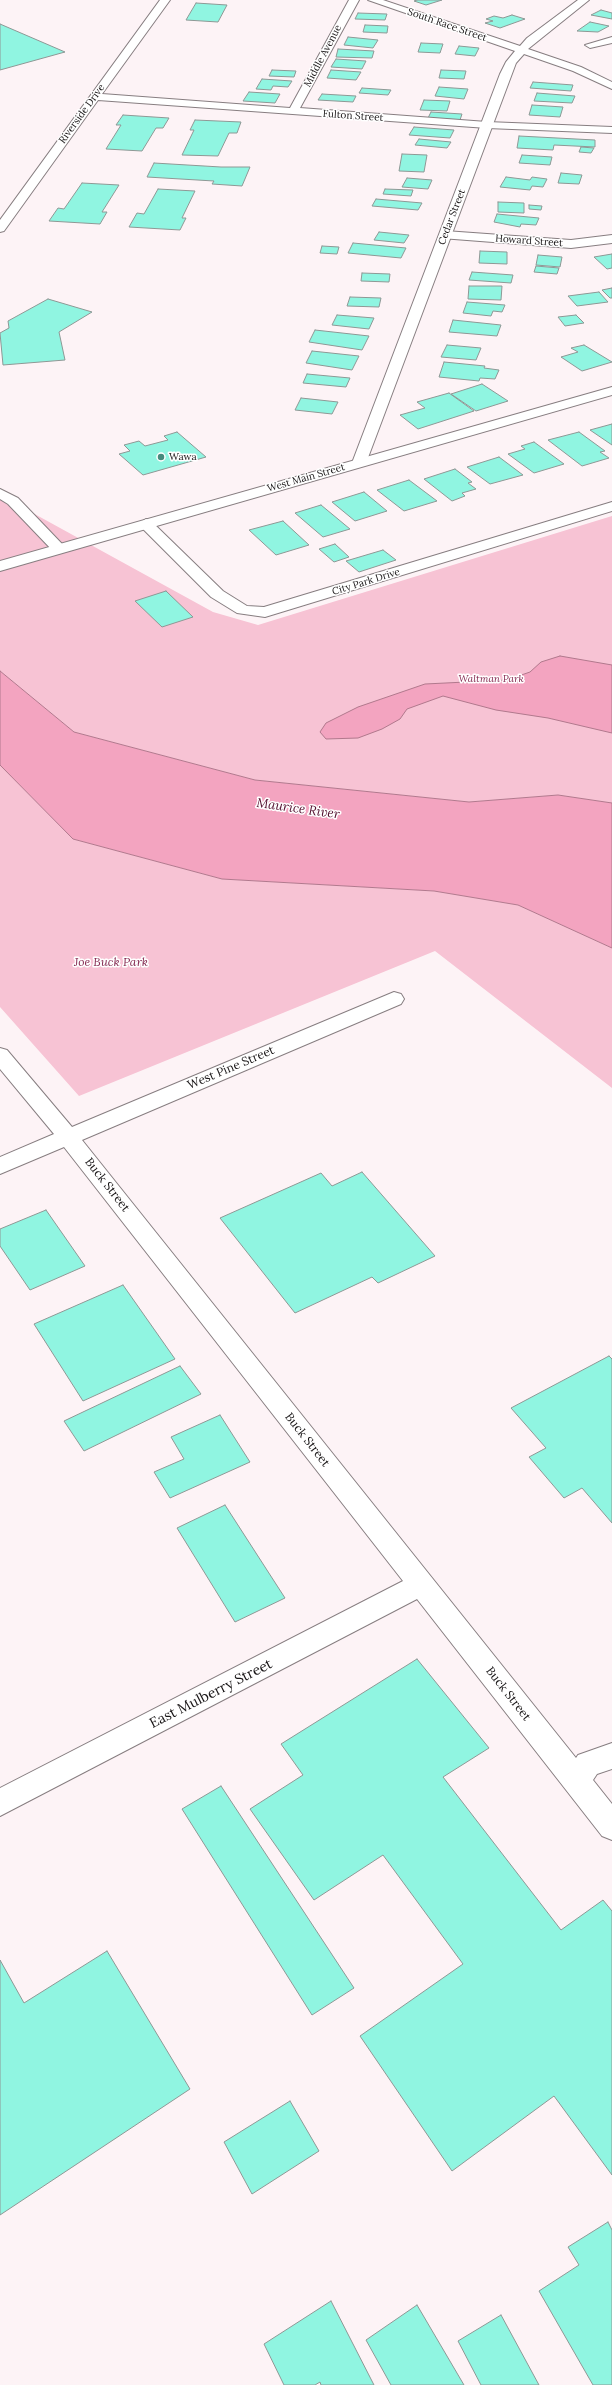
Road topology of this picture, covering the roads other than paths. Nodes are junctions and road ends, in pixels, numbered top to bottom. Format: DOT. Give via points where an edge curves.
graph roads {
  1 [pos="165,0"];
  2 [pos="354,0"];
  3 [pos="373,0"];
  4 [pos="584,0"];
  5 [pos="612,40"];
  6 [pos="590,45"];
  7 [pos="522,50"];
  8 [pos="612,86"];
  9 [pos="94,97"];
  10 [pos="293,112"];
  11 [pos="487,125"];
  12 [pos="612,130"];
  13 [pos="0,228"];
  14 [pos="445,235"];
  15 [pos="612,239"];
  16 [pos="612,391"];
  17 [pos="359,463"];
  18 [pos="0,493"];
  19 [pos="612,506"];
  20 [pos="146,524"];
  21 [pos="59,549"];
  22 [pos="0,566"];
  23 [pos="394,999"];
  24 [pos="0,1055"];
  25 [pos="69,1138"];
  26 [pos="0,1166"];
  27 [pos="421,1584"];
  28 [pos="612,1756"];
  29 [pos="574,1780"];
  30 [pos="0,1803"];
  31 [pos="612,1826"];
  1 -- 9 [label="main road, Riverside Drive"];
  2 -- 10 [label="main road, Middle Avenue"];
  3 -- 7 [label="main road, South Race Street"];
  4 -- 7 [label="main road, Cedar Street" via="542,30"];
  5 -- 6 [label="main road"];
  7 -- 8 [label="main road, South Race Street" via="577,69"];
  7 -- 11 [label="main road, Cedar Street" via="511,62 505,74"];
  9 -- 10 [label="main road, Fulton Street"];
  9 -- 13 [label="main road, Riverside Drive"];
  10 -- 11 [label="main road, Fulton Street"];
  11 -- 12 [label="main road, Fulton Street"];
  11 -- 14 [label="main road, Cedar Street"];
  14 -- 15 [label="main road, Howard Street" via="571,244"];
  14 -- 17 [label="main road, Cedar Street"];
  16 -- 17 [label="main road, West Main Street"];
  17 -- 20 [label="main road, West Main Street"];
  18 -- 21 [label="main road" via="14,501"];
  19 -- 20 [label="main road, City Park Drive" via="266,612 243,610 217,594"];
  20 -- 21 [label="main road, West Main Street"];
  21 -- 22 [label="main road, West Main Street"];
  23 -- 25 [label="main road, West Pine Street"];
  24 -- 25 [label="main road, Buck Street"];
  25 -- 26 [label="main road, West Pine Street"];
  25 -- 27 [label="main road, Buck Street"];
  27 -- 29 [label="main road, Buck Street"];
  27 -- 30 [label="main road, East Mulberry Street"];
  28 -- 29 [label="main road" via="588,1764"];
  29 -- 31 [label="main road, Buck Street"];
}
